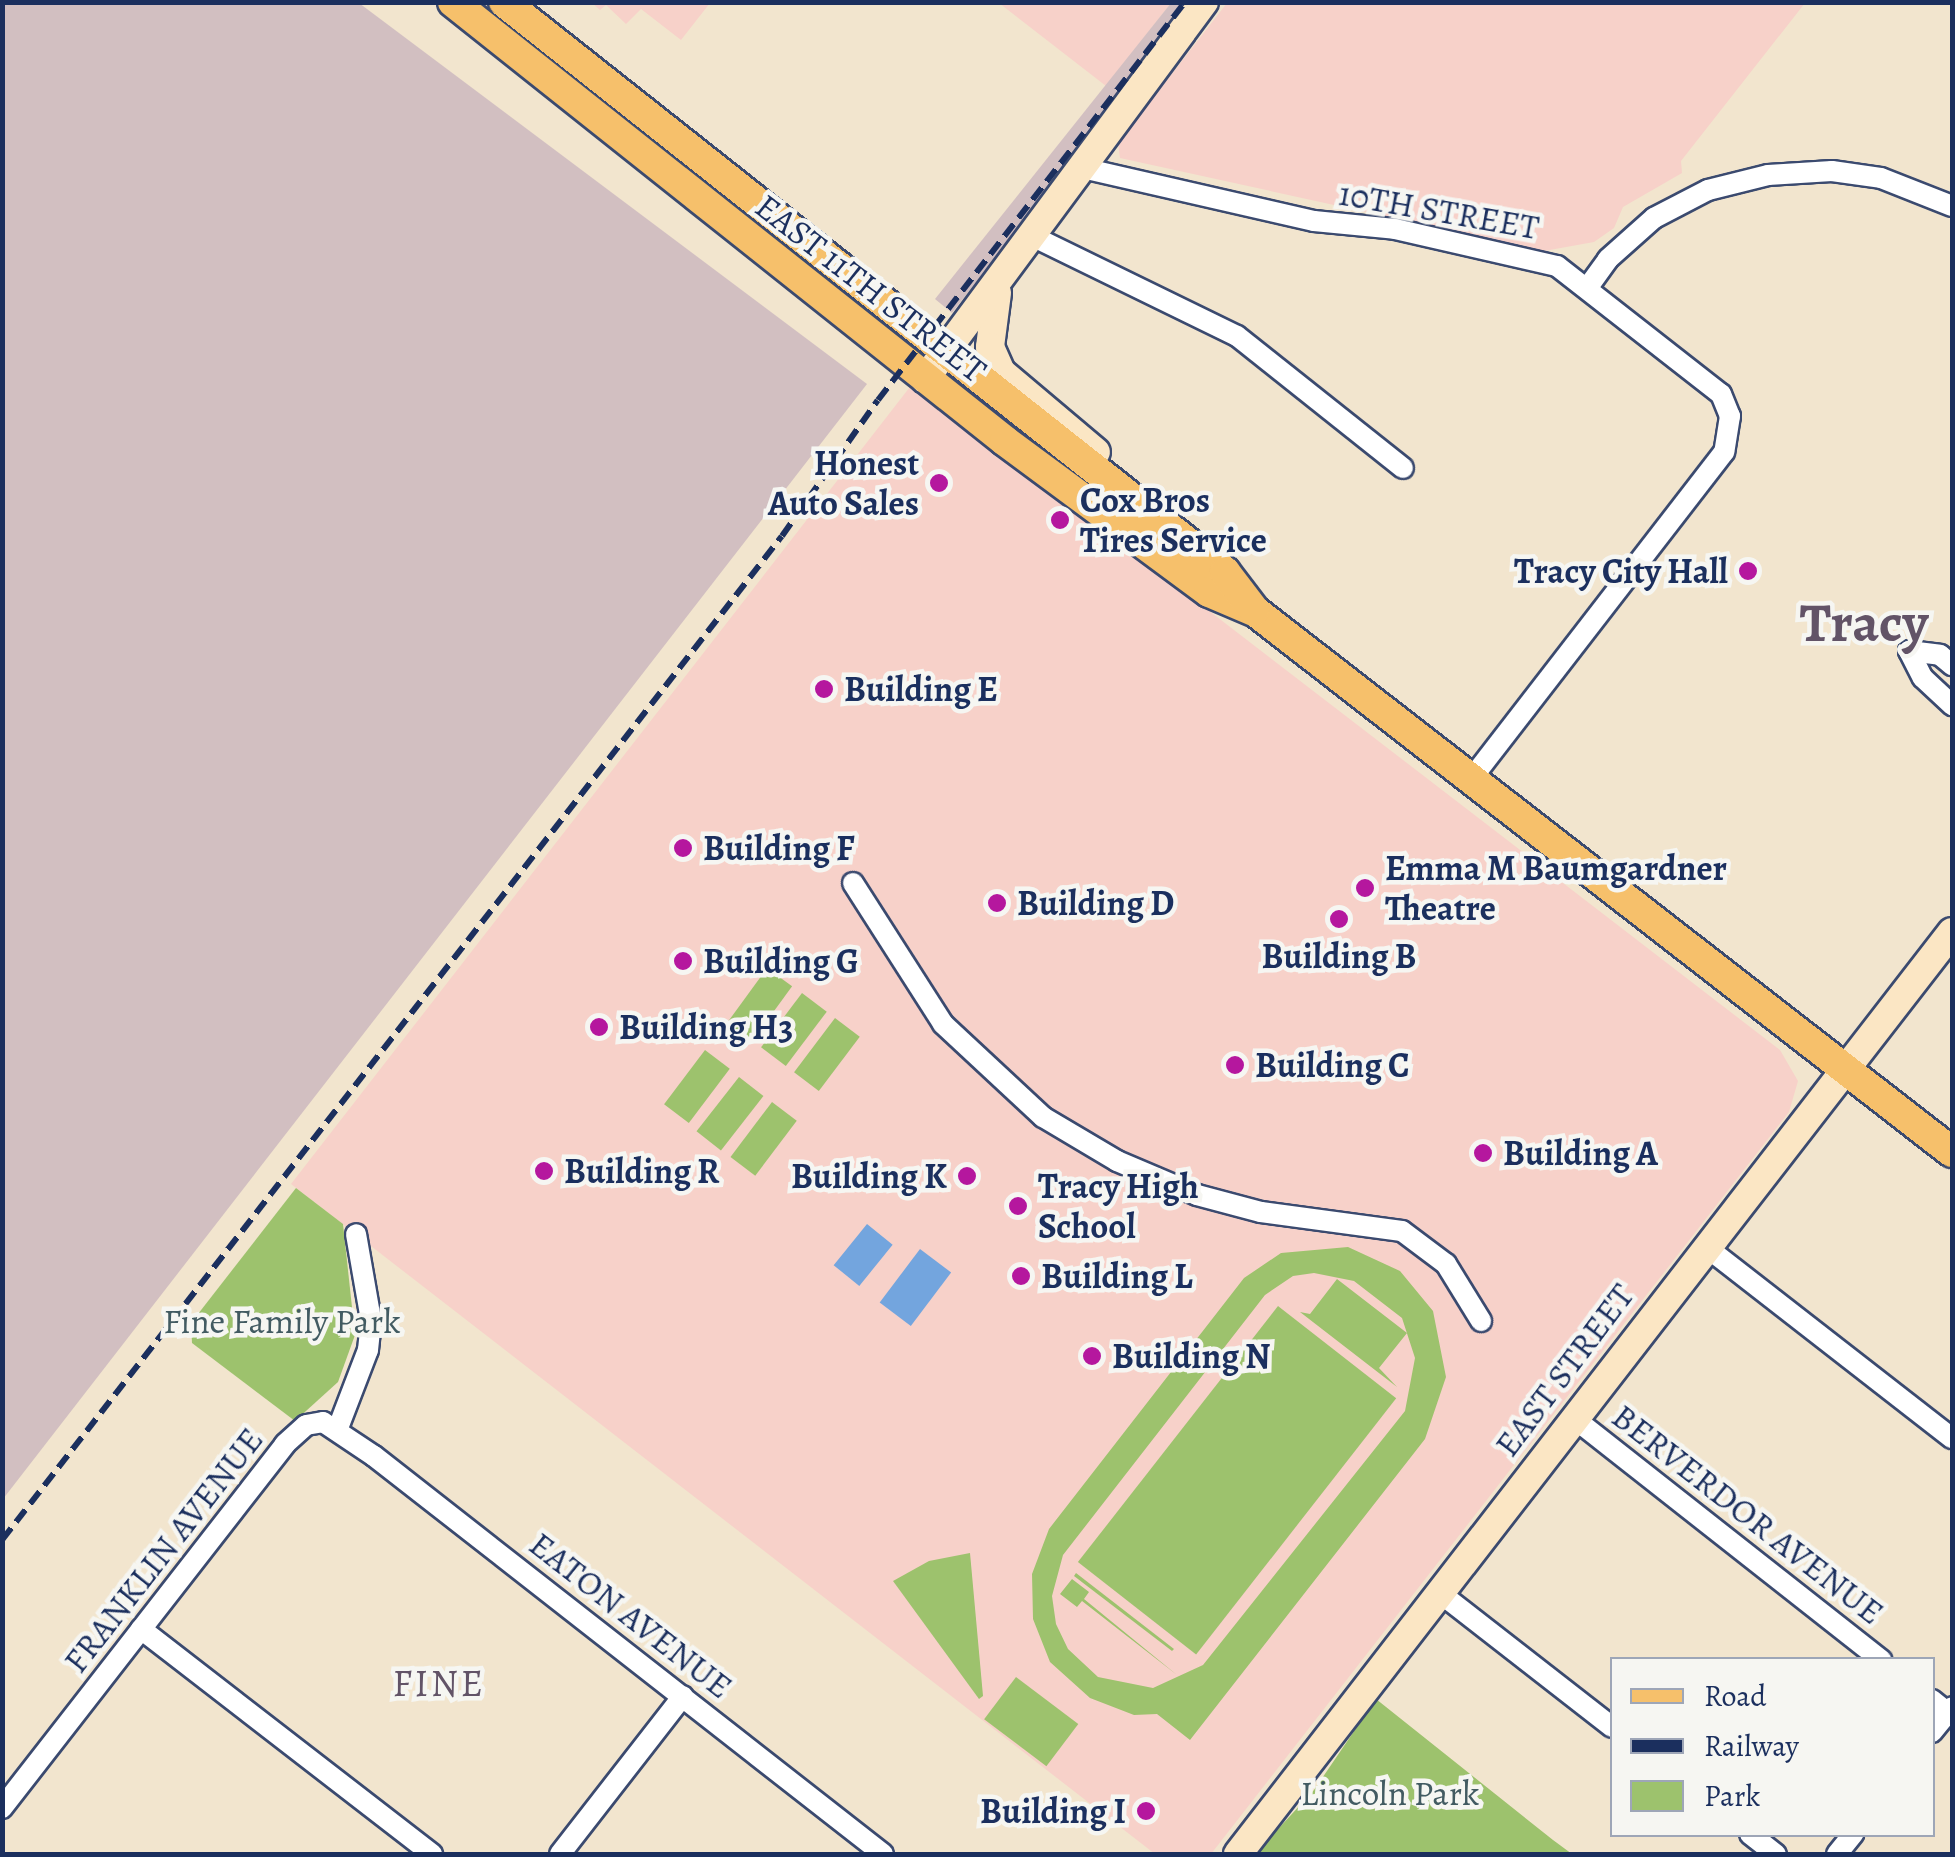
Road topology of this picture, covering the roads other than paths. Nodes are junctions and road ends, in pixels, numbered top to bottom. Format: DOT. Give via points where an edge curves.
graph roads {
  1 [pos="452,2"];
  2 [pos="504,2"];
  3 [pos="1204,2"];
  4 [pos="1078,167"];
  5 [pos="1952,206"];
  6 [pos="1032,236"];
  7 [pos="999,284"];
  8 [pos="1588,288"];
  9 [pos="946,352"];
  10 [pos="925,379"];
  11 [pos="1402,468"];
  12 [pos="1133,501"];
  13 [pos="1256,612"];
  14 [pos="1952,665"];
  15 [pos="1952,705"];
  16 [pos="1470,780"];
  17 [pos="853,883"];
  18 [pos="1952,932"];
  19 [pos="1846,1069"];
  20 [pos="1952,1152"];
  21 [pos="356,1234"];
  22 [pos="1705,1246"];
  23 [pos="1481,1321"];
  24 [pos="1575,1419"];
  25 [pos="338,1428"];
  26 [pos="1952,1438"];
  27 [pos="1440,1593"];
  28 [pos="141,1629"];
  29 [pos="1877,1657"];
  30 [pos="683,1696"];
  31 [pos="1610,1725"];
  32 [pos="2,1808"];
  33 [pos="1754,1837"];
  34 [pos="432,1854"];
  35 [pos="560,1854"];
  36 [pos="884,1854"];
  37 [pos="1238,1854"];
  38 [pos="1776,1854"];
  1 -- 10 [label="main road, EAST 11TH STREET"];
  2 -- 9 [label="main road, EAST 11TH STREET"];
  3 -- 4 [label="street"];
  4 -- 6 [label="street"];
  4 -- 8 [label="street, 10TH STREET" via="1314,221 1532,257"];
  5 -- 8 [label="street" via="1881,178 1832,171 1768,176 1708,190 1654,218 1608,259"];
  6 -- 7 [label="street"];
  6 -- 11 [label="street" via="1237,336"];
  7 -- 9 [label="street"];
  7 -- 12 [label="street" via="990,347 1001,372 1102,457"];
  8 -- 16 [label="street, 10TH STREET" via="1721,394 1731,432 1708,476"];
  9 -- 10 [label="street"];
  9 -- 12 [label="main road, EAST 11TH STREET"];
  10 -- 13 [label="main road, EAST 11TH STREET" via="1208,592"];
  12 -- 13 [label="main road, EAST 11TH STREET" via="1225,572"];
  13 -- 16 [label="main road, EAST 11TH STREET"];
  14 -- 15 [label="street" via="1940,655 1908,651 1923,678"];
  16 -- 19 [label="main road, EAST 11TH STREET"];
  17 -- 23 [label="street" via="935,1014 1043,1117 1117,1161 1197,1195 1292,1217 1380,1224 1419,1239 1446,1264"];
  18 -- 19 [label="street, EAST STREET"];
  19 -- 20 [label="main road, EAST 11TH STREET"];
  19 -- 22 [label="street, EAST STREET"];
  21 -- 25 [label="street" via="371,1320 368,1350"];
  22 -- 24 [label="street, EAST STREET"];
  22 -- 26 [label="street"];
  24 -- 27 [label="street, EAST STREET"];
  24 -- 29 [label="street, BERVERDOR AVENUE"];
  25 -- 28 [label="street, FRANKLIN AVENUE" via="306,1425 285,1444"];
  25 -- 30 [label="street, EATON AVENUE"];
  27 -- 31 [label="street"];
  27 -- 37 [label="street, EAST STREET"];
  28 -- 32 [label="street, FRANKLIN AVENUE"];
  28 -- 34 [label="street"];
  30 -- 35 [label="street"];
  30 -- 36 [label="street, EATON AVENUE"];
  33 -- 38 [label="street"];
}
